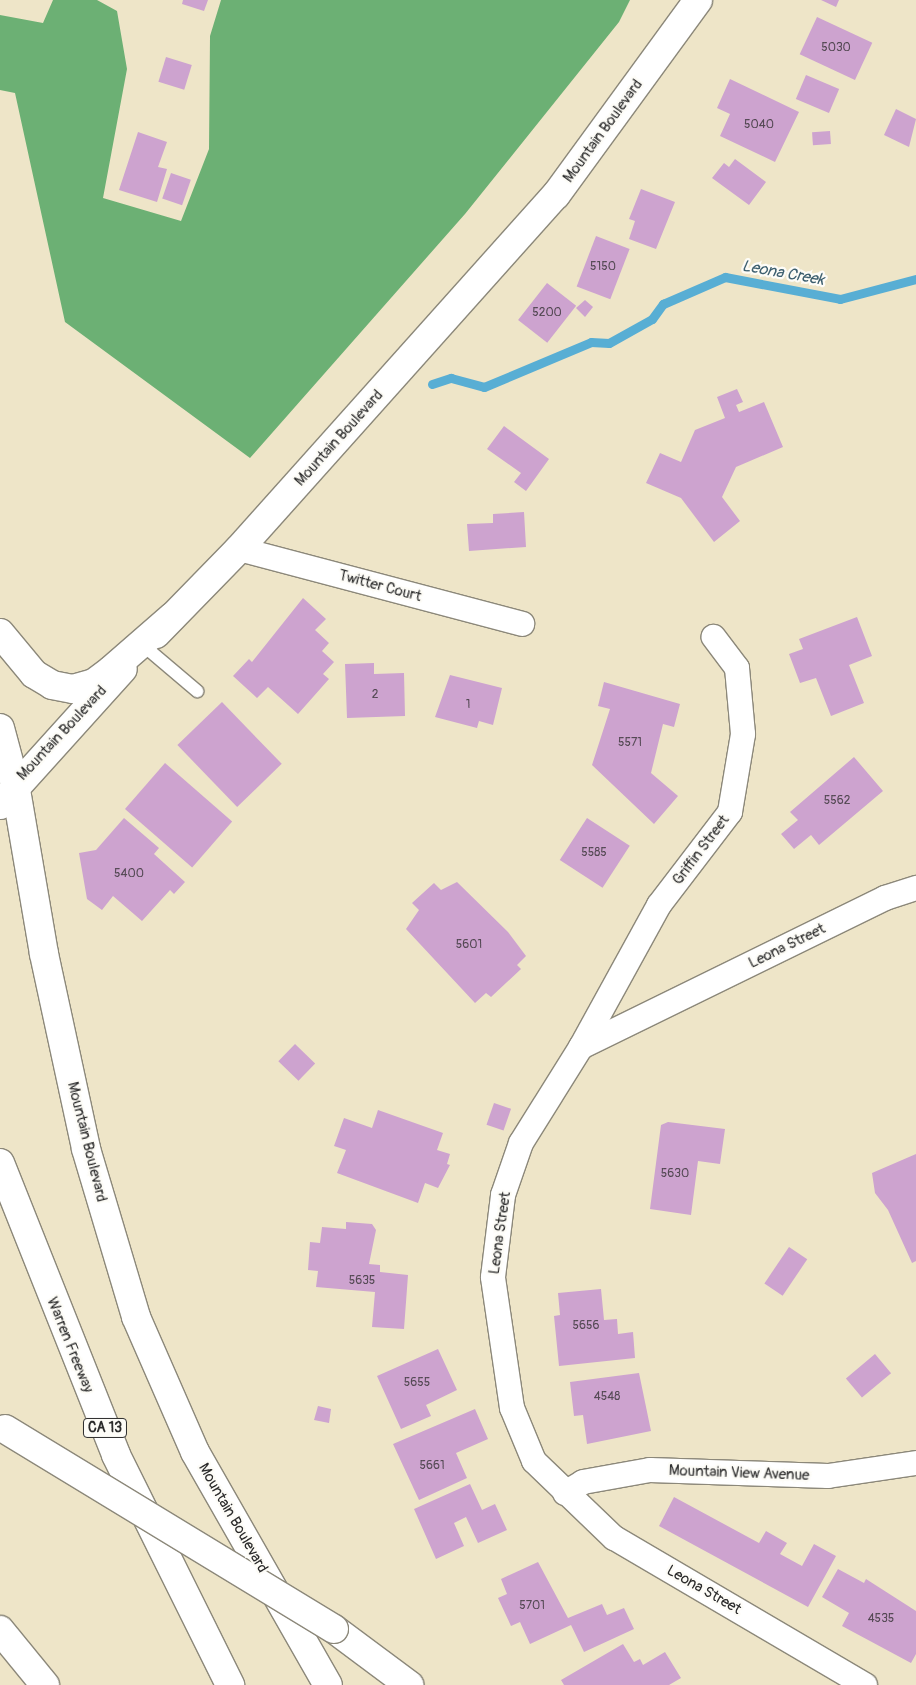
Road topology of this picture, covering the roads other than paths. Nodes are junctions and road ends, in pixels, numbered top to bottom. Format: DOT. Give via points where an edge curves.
graph roads {
  1 [pos="698,0"];
  2 [pos="239,549"];
  3 [pos="172,617"];
  4 [pos="522,624"];
  5 [pos="0,633"];
  6 [pos="714,636"];
  7 [pos="144,646"];
  8 [pos="197,691"];
  9 [pos="0,728"];
  10 [pos="8,795"];
  11 [pos="916,888"];
  12 [pos="581,1048"];
  13 [pos="0,1163"];
  14 [pos="3,1428"];
  15 [pos="916,1463"];
  16 [pos="565,1493"];
  17 [pos="0,1630"];
  18 [pos="45,1685"];
  19 [pos="230,1685"];
  20 [pos="328,1685"];
  21 [pos="409,1685"];
  22 [pos="865,1685"];
  1 -- 2 [label="main road, Mountain Boulevard" via="556,195"];
  2 -- 3 [label="main road, Mountain Boulevard"];
  2 -- 4 [label="street, Twitter Court"];
  3 -- 5 [label="main road" via="106,674 73,689 52,685 34,674"];
  3 -- 7 [label="main road, Mountain Boulevard"];
  6 -- 12 [label="street, Griffin Street" via="737,668 738,678 743,734 730,812 659,905"];
  7 -- 8 [label="lane"];
  7 -- 10 [label="main road, Mountain Boulevard"];
  9 -- 10 [label="main road"];
  10 -- 20 [label="main road, Mountain Boulevard" via="86,1149 136,1317 195,1452"];
  11 -- 12 [label="street, Leona Street" via="884,898"];
  12 -- 16 [label="street, Leona Street" via="521,1143 503,1195 493,1277 512,1408 534,1461"];
  13 -- 19 [label="main road, Warren Freeway / CA 13" via="116,1455"];
  14 -- 21 [label="main road, bridge" via="334,1629"];
  15 -- 16 [label="street, Mountain View Avenue" via="828,1476 650,1470 583,1482"];
  16 -- 22 [label="street, Leona Street" via="614,1538"];
  17 -- 18 [label="main road"];
}
